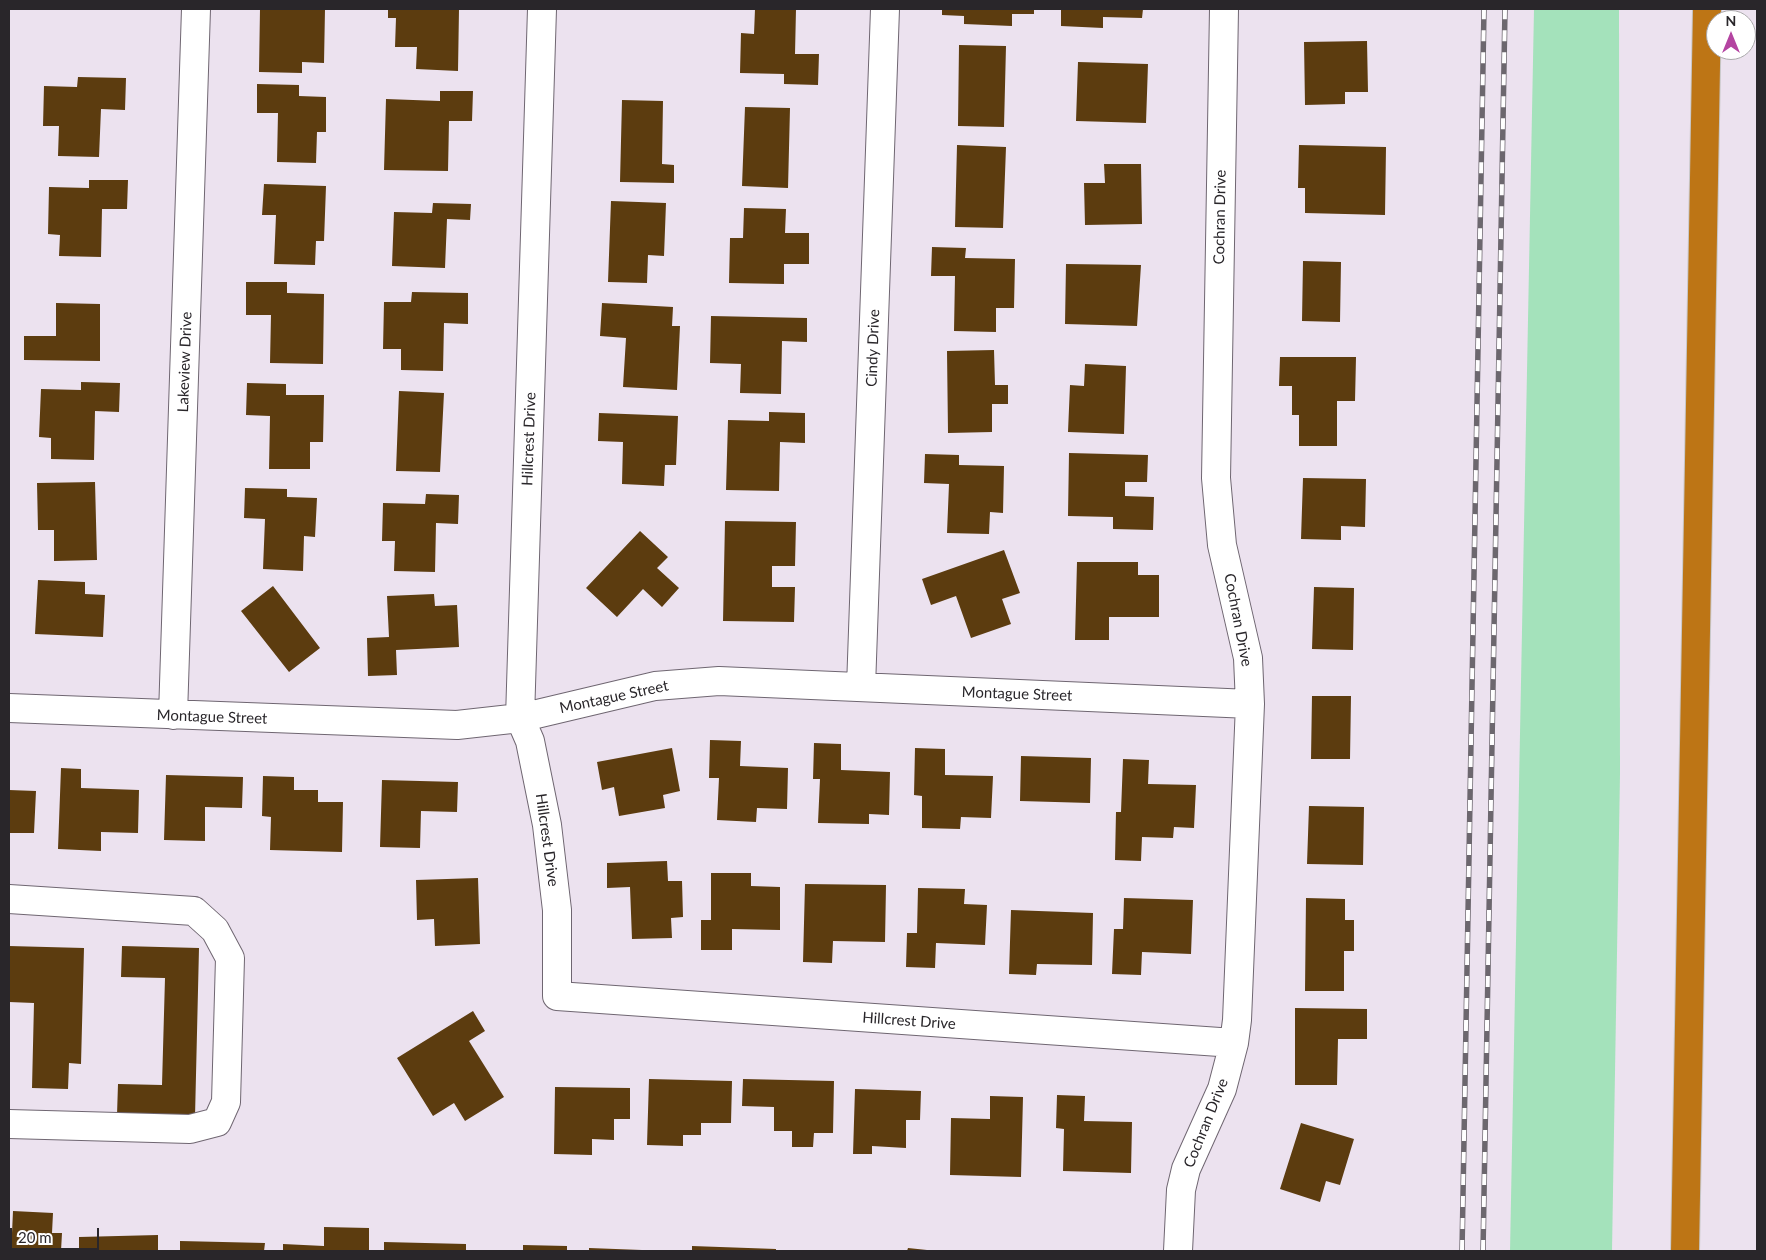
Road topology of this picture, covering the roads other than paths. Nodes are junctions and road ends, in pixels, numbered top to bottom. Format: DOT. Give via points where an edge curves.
graph roads {
  1 [pos="196,9"];
  2 [pos="542,9"];
  3 [pos="884,9"];
  4 [pos="1224,9"];
  5 [pos="1707,9"];
  6 [pos="861,687"];
  7 [pos="1250,704"];
  8 [pos="9,708"];
  9 [pos="173,715"];
  10 [pos="520,718"];
  11 [pos="9,899"];
  12 [pos="1234,1043"];
  13 [pos="9,1124"];
  14 [pos="1178,1251"];
  15 [pos="1685,1251"];
  1 -- 9 [label="street, Lakeview Drive"];
  2 -- 10 [label="street, Hillcrest Drive"];
  3 -- 6 [label="street, Cindy Drive"];
  4 -- 7 [label="street, Cochran Drive" via="1216,478 1222,545 1248,658"];
  5 -- 15 [label="highway"];
  6 -- 7 [label="street, Montague Street"];
  6 -- 10 [label="street, Montague Street" via="719,681 654,686"];
  7 -- 12 [label="street, Cochran Drive"];
  8 -- 9 [label="street, Montague Street"];
  9 -- 10 [label="street, Montague Street" via="415,725 457,725"];
  10 -- 12 [label="street, Hillcrest Drive" via="530,741 547,825 557,910 557,996"];
  11 -- 13 [label="street" via="194,911 215,930 230,958 226,1102 216,1122 190,1130"];
  12 -- 14 [label="street, Cochran Drive" via="1222,1089 1186,1169 1181,1190"];
}
